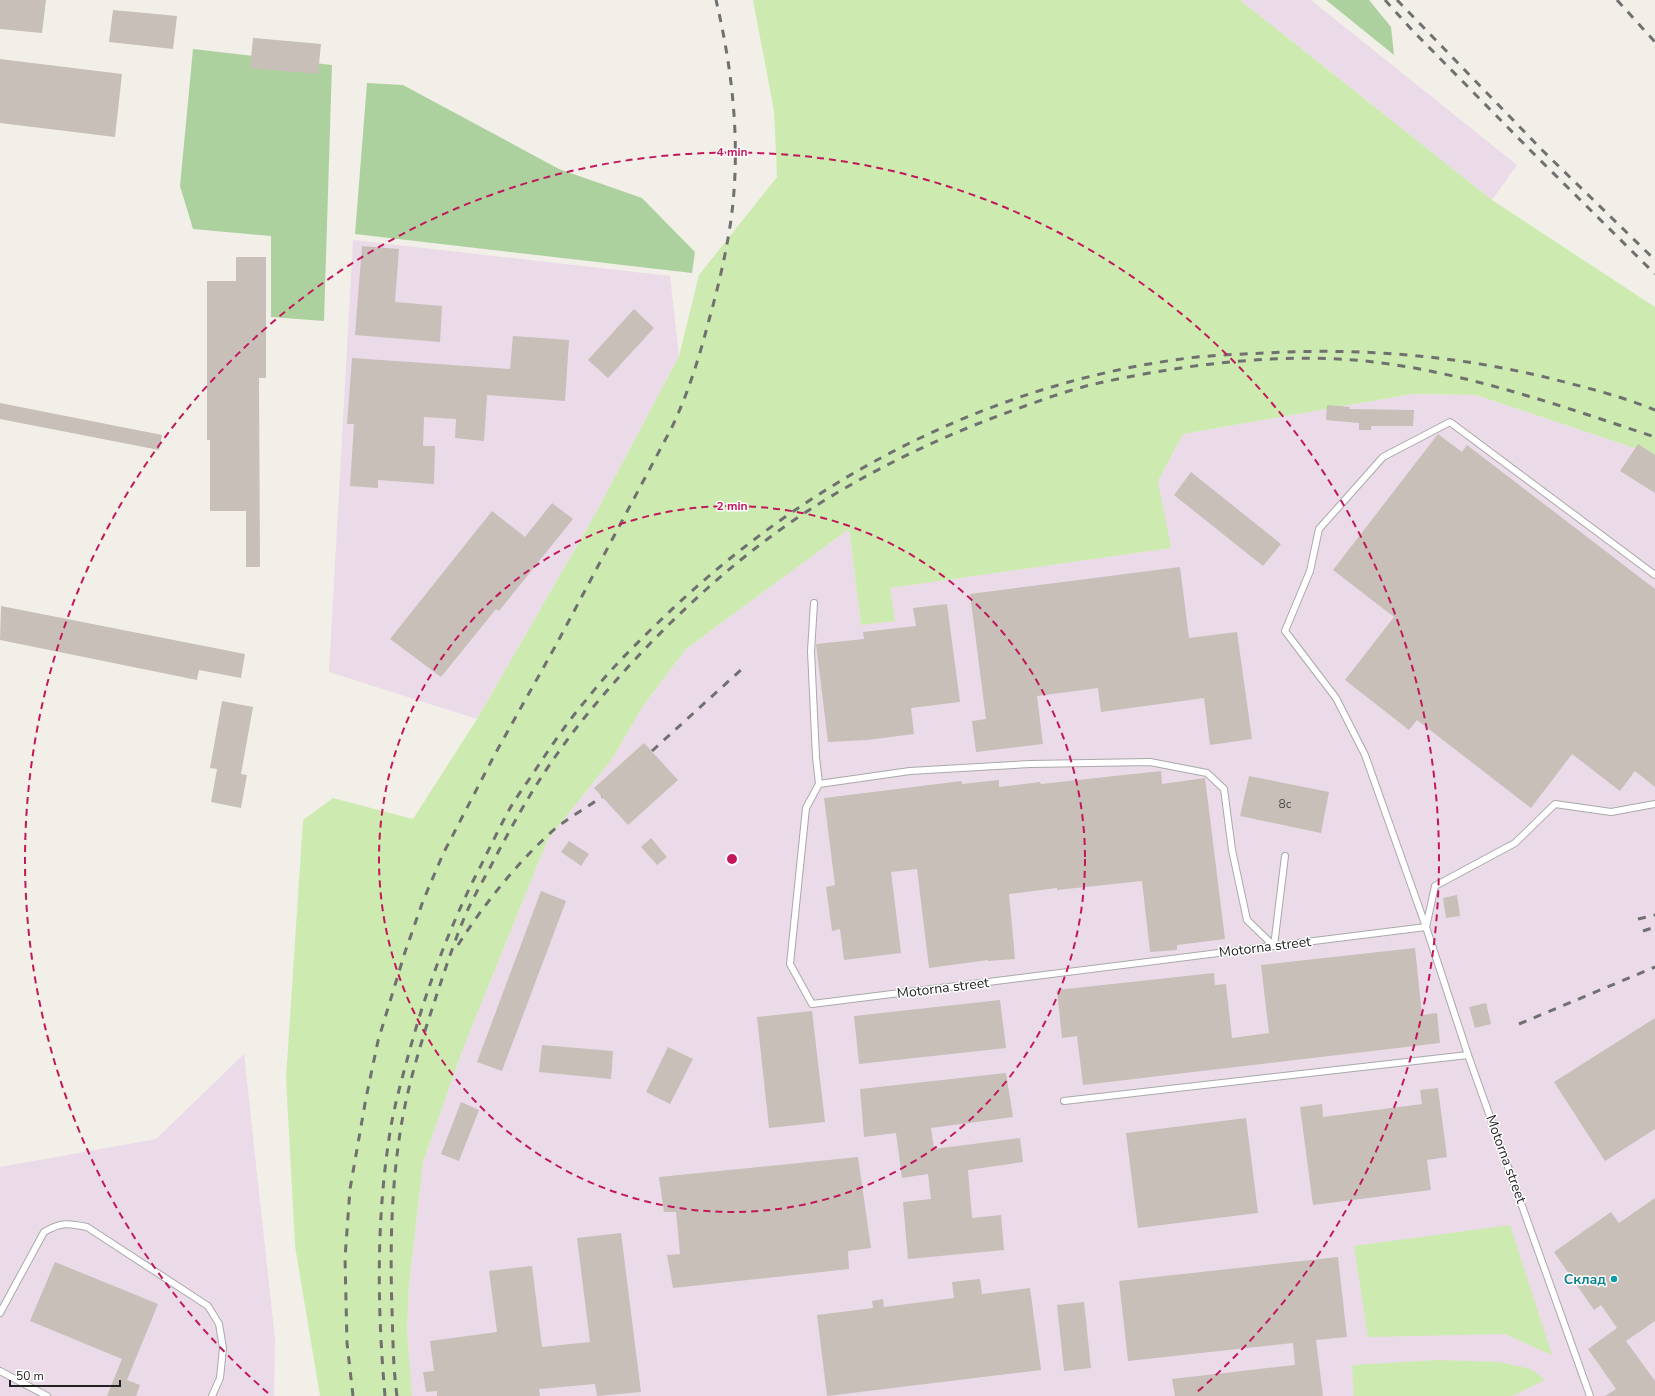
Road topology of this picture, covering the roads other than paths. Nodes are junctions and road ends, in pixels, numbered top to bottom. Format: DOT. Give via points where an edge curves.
graph roads {
  1 [pos="1655,575"];
  2 [pos="814,603"];
  3 [pos="819,784"];
  4 [pos="1655,804"];
  5 [pos="1285,856"];
  6 [pos="1426,927"];
  7 [pos="1274,946"];
  8 [pos="1468,1055"];
  9 [pos="1064,1101"];
  10 [pos="0,1313"];
  11 [pos="0,1371"];
  12 [pos="47,1396"];
  13 [pos="212,1396"];
  14 [pos="1590,1396"];
  1 -- 6 [label="lane" via="1450,422 1383,457 1319,529 1310,572 1285,631 1336,698 1366,755"];
  2 -- 3 [label="lane" via="811,650"];
  3 -- 7 [label="lane" via="910,771 1030,764 1150,762 1207,773 1224,789 1232,850 1247,920"];
  3 -- 7 [label="lane, Motorna street" via="806,808 790,964 812,1004"];
  4 -- 6 [label="lane" via="1611,812 1556,804 1515,843 1435,886"];
  5 -- 7 [label="lane"];
  6 -- 7 [label="lane, Motorna street"];
  6 -- 8 [label="lane, Motorna street"];
  8 -- 9 [label="lane"];
  8 -- 14 [label="lane, Motorna street"];
  10 -- 13 [label="lane" via="44,1232 57,1225 73,1224 87,1227 208,1306 219,1324 223,1348 220,1378"];
  11 -- 12 [label="lane"];
}
